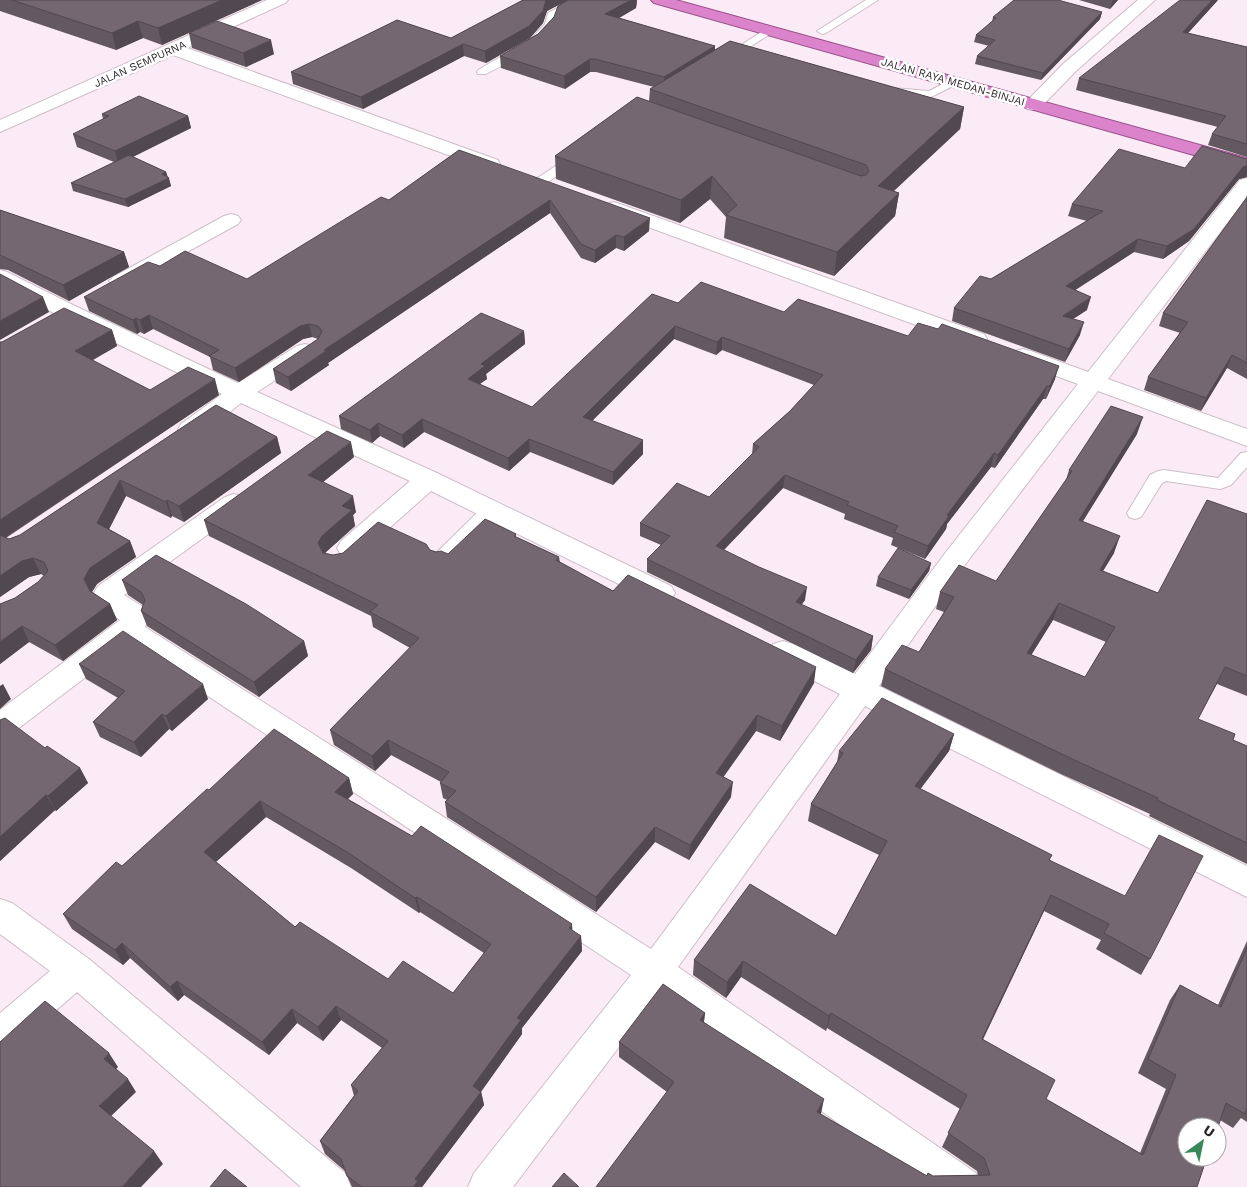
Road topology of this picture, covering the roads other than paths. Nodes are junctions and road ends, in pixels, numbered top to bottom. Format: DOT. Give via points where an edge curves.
graph roads {
  1 [pos="280,0"];
  2 [pos="579,0"];
  3 [pos="659,0"];
  4 [pos="707,0"];
  5 [pos="873,0"];
  6 [pos="1147,0"];
  7 [pos="1107,14"];
  8 [pos="1124,19"];
  9 [pos="769,30"];
  10 [pos="822,31"];
  11 [pos="741,48"];
  12 [pos="173,49"];
  13 [pos="760,54"];
  14 [pos="717,63"];
  15 [pos="482,72"];
  16 [pos="953,82"];
  17 [pos="883,89"];
  18 [pos="1038,99"];
  19 [pos="0,127"];
  20 [pos="588,148"];
  21 [pos="1247,148"];
  22 [pos="1247,164"];
  23 [pos="534,179"];
  24 [pos="1247,184"];
  25 [pos="597,202"];
  26 [pos="231,220"];
  27 [pos="0,276"];
  28 [pos="76,307"];
  29 [pos="312,346"];
  30 [pos="1094,382"];
  31 [pos="239,394"];
  32 [pos="328,434"];
  33 [pos="1247,438"];
  34 [pos="170,442"];
  35 [pos="305,451"];
  36 [pos="1247,457"];
  37 [pos="428,479"];
  38 [pos="252,490"];
  39 [pos="491,509"];
  40 [pos="1135,513"];
  41 [pos="336,560"];
  42 [pos="438,560"];
  43 [pos="682,603"];
  44 [pos="128,630"];
  45 [pos="762,642"];
  46 [pos="859,690"];
  47 [pos="0,726"];
  48 [pos="1247,882"];
  49 [pos="0,914"];
  50 [pos="77,970"];
  51 [pos="655,971"];
  52 [pos="0,1036"];
  53 [pos="331,1187"];
  54 [pos="488,1187"];
  55 [pos="962,1187"];
  1 -- 12 [label="street, JALAN SEMPURNA"];
  2 -- 15 [label="lane" via="552,16 548,29 535,42"];
  3 -- 9 [label="highway, JALAN RAYA MEDAN-BINJAI"];
  4 -- 10 [label="highway, JALAN RAYA MEDAN-BINJAI"];
  5 -- 10 [label="lane"];
  6 -- 8 [label="street"];
  7 -- 8 [label="street"];
  8 -- 18 [label="street"];
  9 -- 11 [label="lane"];
  9 -- 16 [label="highway, JALAN RAYA MEDAN-BINJAI"];
  10 -- 18 [label="highway, JALAN RAYA MEDAN-BINJAI"];
  11 -- 13 [label="lane"];
  11 -- 14 [label="lane"];
  12 -- 19 [label="street, JALAN SEMPURNA"];
  12 -- 23 [label="street"];
  16 -- 17 [label="lane" via="932,94"];
  16 -- 18 [label="highway, JALAN RAYA MEDAN-BINJAI"];
  18 -- 21 [label="highway, JALAN RAYA MEDAN-BINJAI"];
  18 -- 22 [label="highway, JALAN RAYA MEDAN-BINJAI"];
  20 -- 23 [label="lane"];
  24 -- 30 [label="street"];
  25 -- 30 [label="street"];
  26 -- 28 [label="street"];
  27 -- 28 [label="street"];
  28 -- 31 [label="street"];
  29 -- 31 [label="street"];
  30 -- 33 [label="street"];
  30 -- 46 [label="street" via="955,559"];
  31 -- 32 [label="street"];
  31 -- 34 [label="street"];
  32 -- 35 [label="street"];
  32 -- 37 [label="street"];
  36 -- 40 [label="lane" via="1220,484 1164,475 1156,479"];
  37 -- 39 [label="street"];
  37 -- 41 [label="street"];
  38 -- 44 [label="street" via="108,593 108,598 135,615"];
  39 -- 42 [label="lane"];
  39 -- 43 [label="street"];
  44 -- 47 [label="street"];
  44 -- 51 [label="street"];
  45 -- 46 [label="street"];
  46 -- 48 [label="street"];
  46 -- 51 [label="street"];
  49 -- 50 [label="street"];
  50 -- 52 [label="street"];
  50 -- 53 [label="street"];
  51 -- 54 [label="street"];
  51 -- 55 [label="street"];
}
